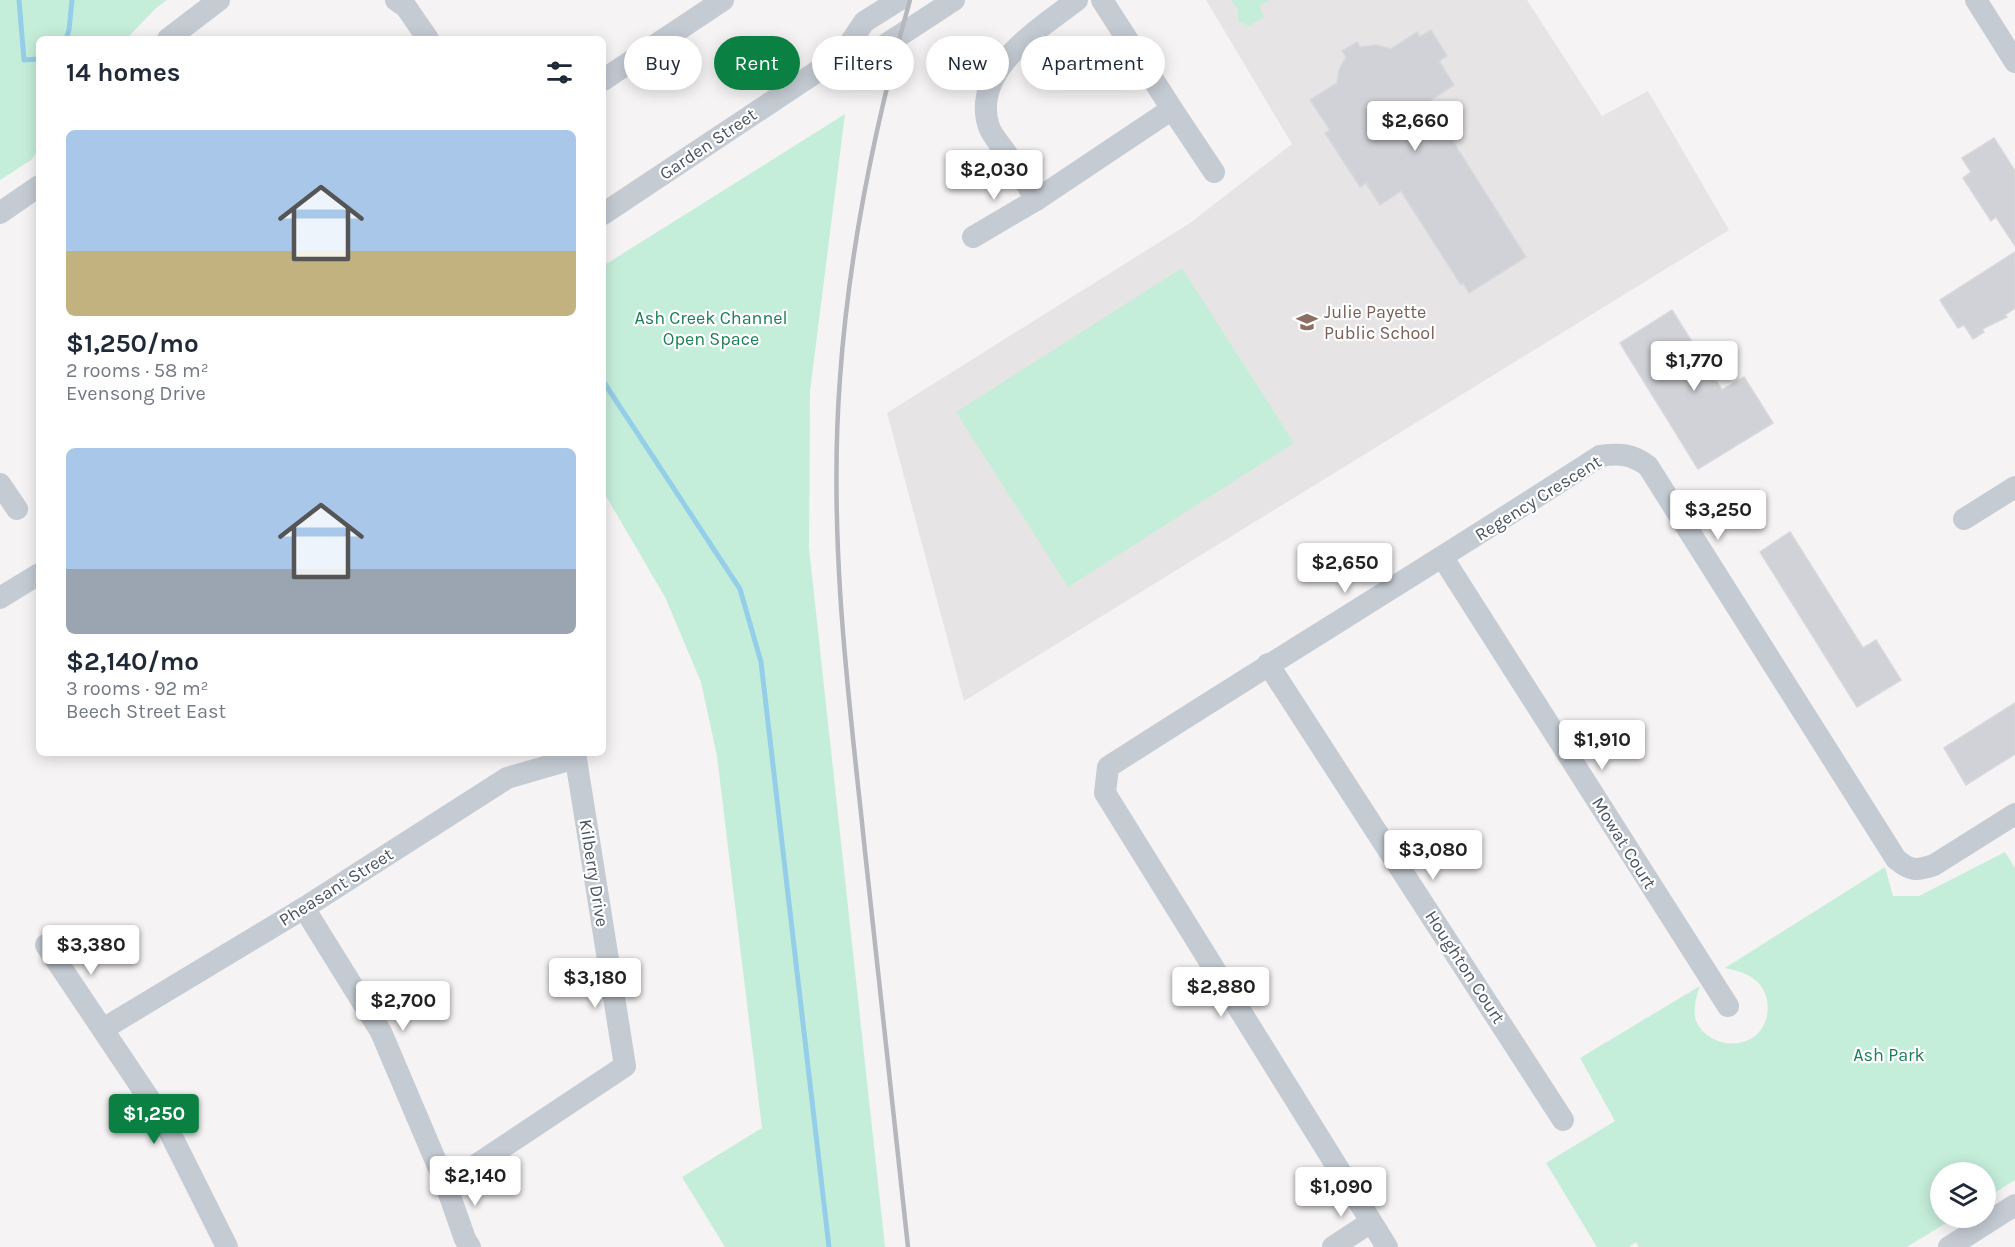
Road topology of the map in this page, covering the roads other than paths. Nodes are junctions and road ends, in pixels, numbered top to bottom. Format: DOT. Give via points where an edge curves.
graph roads {
  1 [pos="219,0"];
  2 [pos="396,0"];
  3 [pos="723,0"];
  4 [pos="899,0"];
  5 [pos="954,0"];
  6 [pos="1077,0"];
  7 [pos="1102,0"];
  8 [pos="1976,0"];
  9 [pos="172,36"];
  10 [pos="426,36"];
  11 [pos="855,36"];
  12 [pos="899,36"];
  13 [pos="2015,62"];
  14 [pos="812,75"];
  15 [pos="606,78"];
  16 [pos="1172,109"];
  17 [pos="1214,172"];
  18 [pos="36,188"];
  19 [pos="1036,200"];
  20 [pos="606,212"];
  21 [pos="0,213"];
  22 [pos="973,237"];
  23 [pos="0,484"];
  24 [pos="2015,487"];
  25 [pos="17,509"];
  26 [pos="1964,519"];
  27 [pos="1443,558"];
  28 [pos="36,576"];
  29 [pos="0,598"];
  30 [pos="1268,663"];
  31 [pos="575,756"];
  32 [pos="2015,814"];
  33 [pos="303,908"];
  34 [pos="46,945"];
  35 [pos="1728,1006"];
  36 [pos="103,1029"];
  37 [pos="1563,1120"];
  38 [pos="446,1185"];
  39 [pos="2015,1205"];
  40 [pos="1371,1222"];
  41 [pos="227,1247"];
  42 [pos="470,1247"];
  43 [pos="1333,1247"];
  44 [pos="1387,1247"];
  45 [pos="1949,1247"];
  1 -- 9 [label="street"];
  2 -- 10 [label="street" via="406,7"];
  3 -- 15 [label="street"];
  4 -- 11 [label="street, Garden Street" via="864,22"];
  5 -- 12 [label="street, Garden Street"];
  6 -- 19 [label="street" via="1008,55 985,105 989,128"];
  7 -- 16 [label="street"];
  8 -- 13 [label="street"];
  14 -- 20 [label="street, Garden Street"];
  16 -- 17 [label="street"];
  16 -- 19 [label="street"];
  18 -- 21 [label="street"];
  19 -- 22 [label="street"];
  23 -- 25 [label="street"];
  24 -- 26 [label="street"];
  27 -- 30 [label="street, Regency Crescent"];
  27 -- 32 [label="street, Regency Crescent" via="1600,456 1634,456 1648,466 1896,859 1908,869 1934,865"];
  27 -- 35 [label="street, Mowat Court"];
  28 -- 29 [label="street"];
  30 -- 37 [label="street, Houghton Court"];
  30 -- 40 [label="street, Regency Crescent" via="1108,768 1105,793"];
  31 -- 33 [label="street, Pheasant Street" via="507,778"];
  31 -- 38 [label="street, Kilberry Drive" via="625,1066"];
  33 -- 36 [label="street, Pheasant Street"];
  33 -- 38 [label="street" via="381,1032"];
  34 -- 36 [label="street"];
  36 -- 41 [label="street" via="164,1121"];
  38 -- 42 [label="street"];
  39 -- 45 [label="street"];
  40 -- 43 [label="street"];
  40 -- 44 [label="street"];
}
